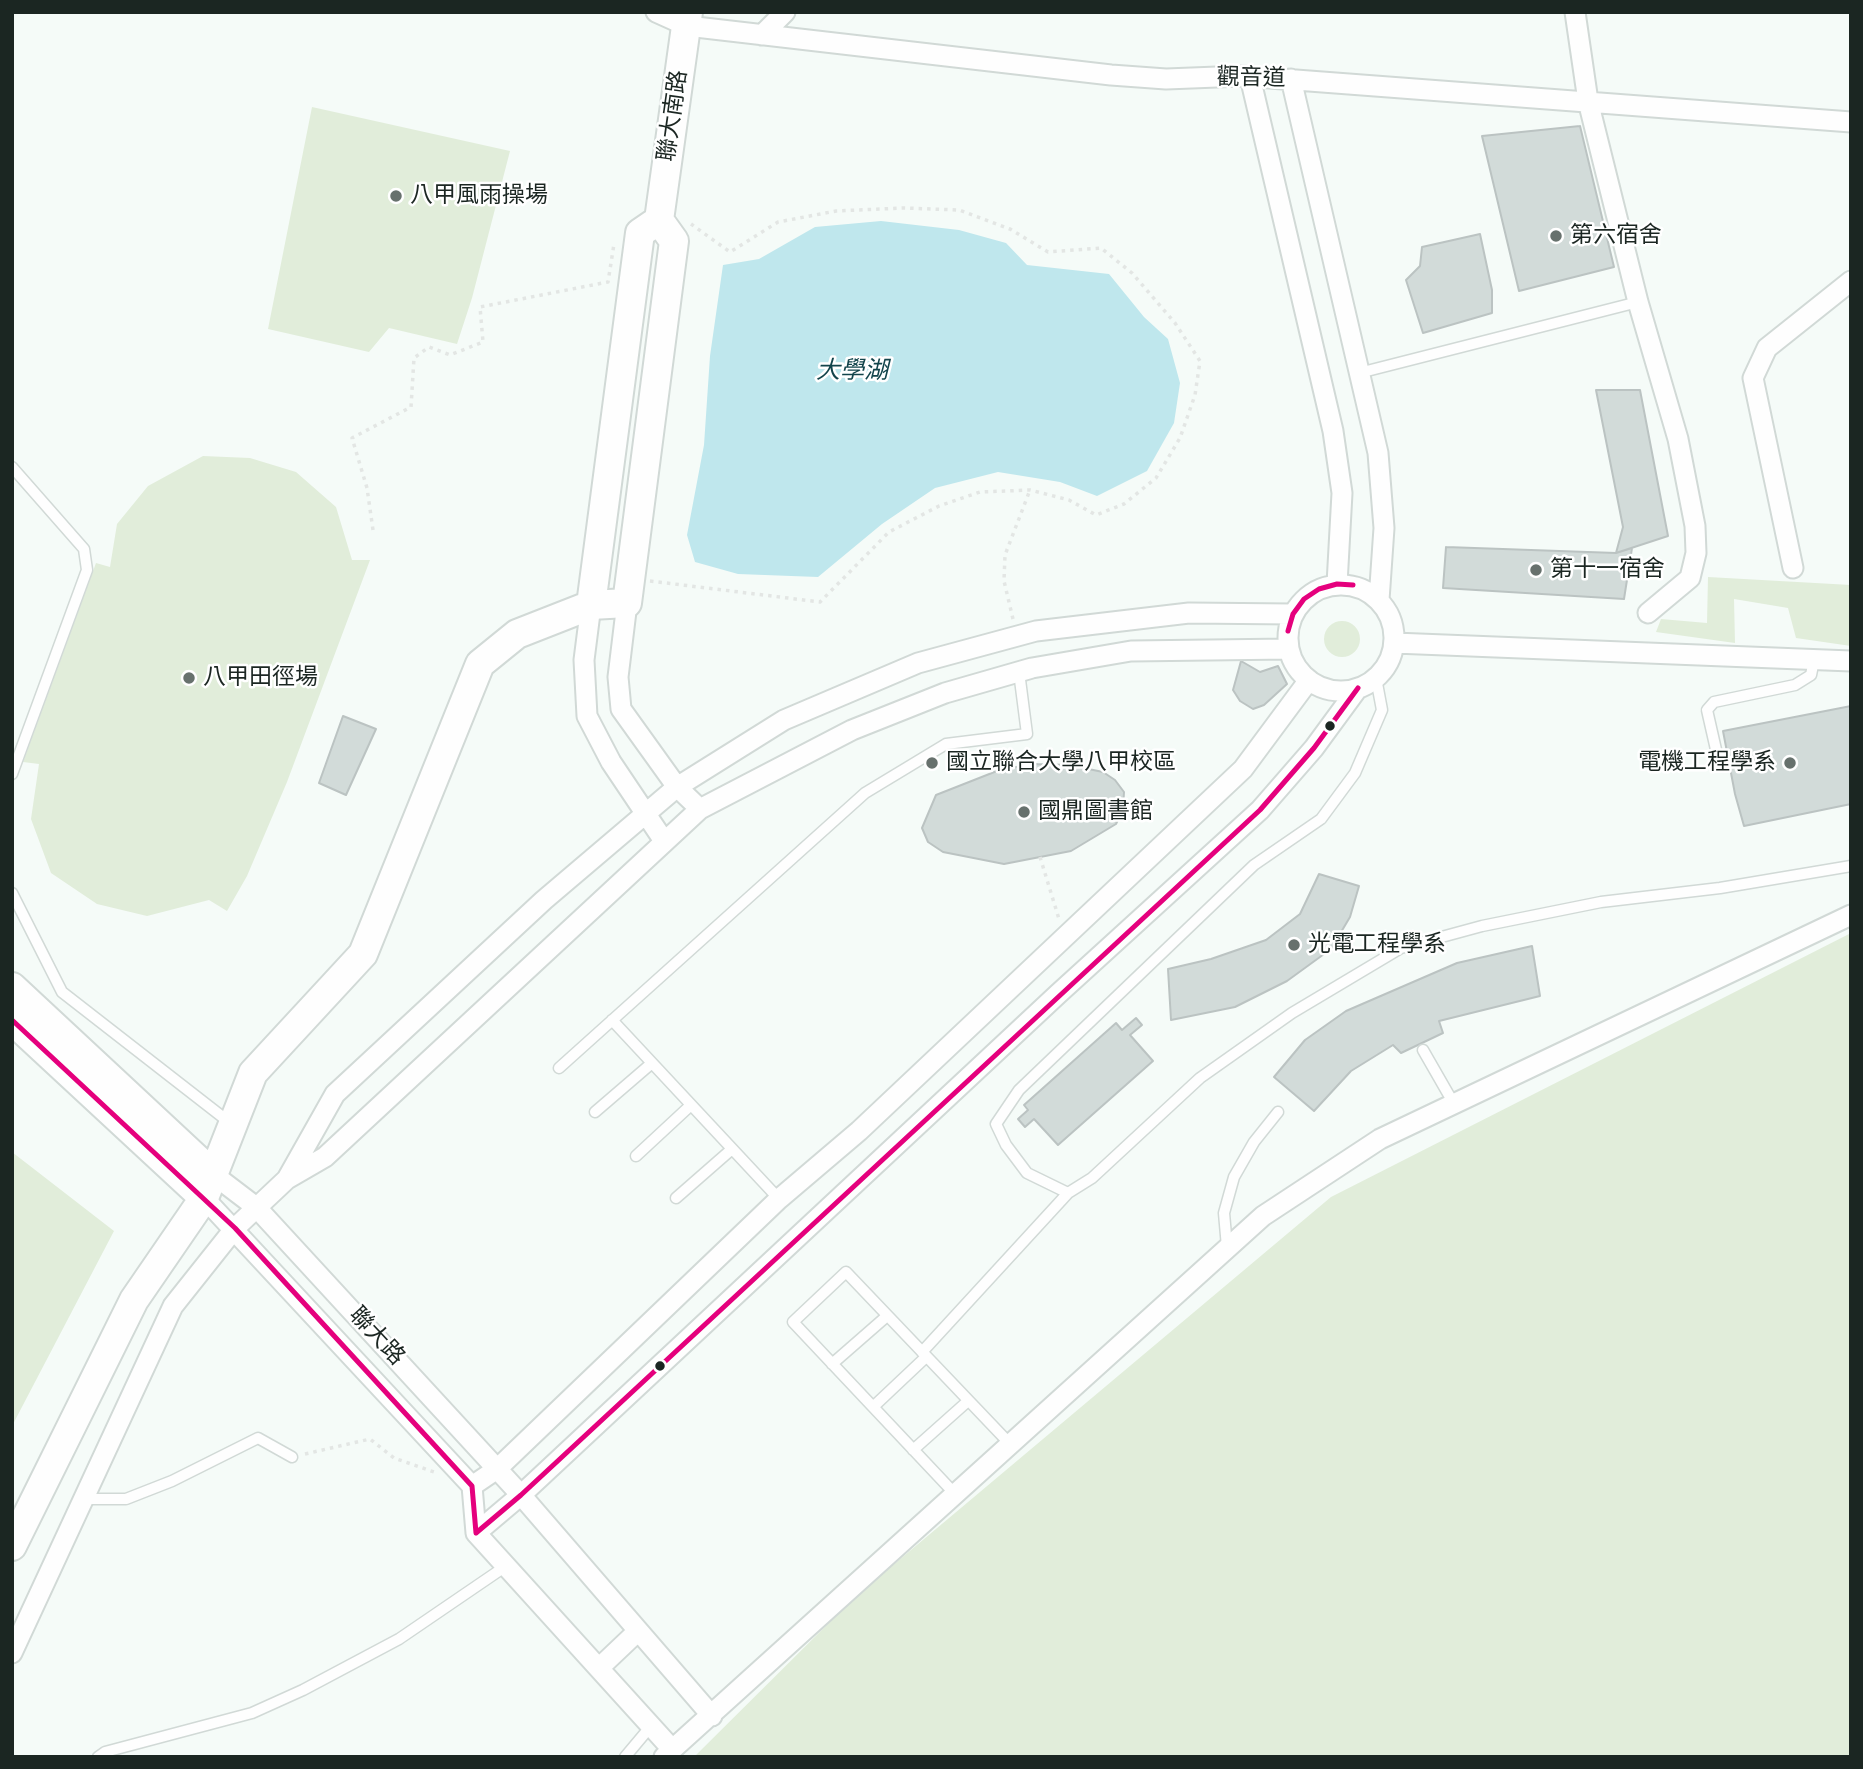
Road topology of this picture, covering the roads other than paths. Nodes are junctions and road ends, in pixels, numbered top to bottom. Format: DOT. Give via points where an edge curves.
graph roads {
  1 [pos="656,12"];
  2 [pos="785,12"];
  3 [pos="1575,12"];
  4 [pos="688,19"];
  5 [pos="762,35"];
  6 [pos="1250,77"];
  7 [pos="1291,79"];
  8 [pos="1588,101"];
  9 [pos="1851,122"];
  10 [pos="660,211"];
  11 [pos="1851,281"];
  12 [pos="1638,302"];
  13 [pos="1360,373"];
  14 [pos="12,467"];
  15 [pos="1793,568"];
  16 [pos="1337,584"];
  17 [pos="629,591"];
  18 [pos="1380,600"];
  19 [pos="591,605"];
  20 [pos="1648,613"];
  21 [pos="1293,614"];
  22 [pos="1394,643"];
  23 [pos="1289,649"];
  24 [pos="1814,660"];
  25 [pos="1851,661"];
  26 [pos="1019,672"];
  27 [pos="1376,678"];
  28 [pos="1309,680"];
  29 [pos="1358,688"];
  30 [pos="1717,754"];
  31 [pos="12,774"];
  32 [pos="677,787"];
  33 [pos="700,809"];
  34 [pos="645,814"];
  35 [pos="664,841"];
  36 [pos="1851,866"];
  37 [pos="12,892"];
  38 [pos="1851,915"];
  39 [pos="12,986"];
  40 [pos="12,1020"];
  41 [pos="612,1020"];
  42 [pos="1423,1050"];
  43 [pos="652,1063"];
  44 [pos="559,1068"];
  45 [pos="1454,1104"];
  46 [pos="691,1105"];
  47 [pos="595,1112"];
  48 [pos="1278,1112"];
  49 [pos="232,1125"];
  50 [pos="732,1149"];
  51 [pos="636,1156"];
  52 [pos="287,1179"];
  53 [pos="209,1187"];
  54 [pos="1068,1193"];
  55 [pos="676,1198"];
  56 [pos="779,1199"];
  57 [pos="256,1207"];
  58 [pos="235,1228"];
  59 [pos="1227,1248"];
  60 [pos="887,1316"];
  61 [pos="924,1355"];
  62 [pos="832,1364"];
  63 [pos="968,1401"];
  64 [pos="873,1407"];
  65 [pos="1010,1445"];
  66 [pos="913,1450"];
  67 [pos="292,1457"];
  68 [pos="497,1469"];
  69 [pos="472,1486"];
  70 [pos="522,1495"];
  71 [pos="956,1495"];
  72 [pos="83,1499"];
  73 [pos="476,1533"];
  74 [pos="12,1546"];
  75 [pos="506,1566"];
  76 [pos="638,1631"];
  77 [pos="12,1653"];
  78 [pos="599,1668"];
  79 [pos="712,1716"];
  80 [pos="651,1726"];
  81 [pos="668,1752"];
  82 [pos="98,1757"];
  83 [pos="625,1757"];
  1 -- 4 [label="street, 觀音道"];
  2 -- 5 [label="street"];
  3 -- 8 [label="street"];
  4 -- 5 [label="street, 觀音道"];
  4 -- 10 [label="street, 聯大南路"];
  5 -- 6 [label="street, 觀音道" via="1124,76"];
  6 -- 7 [label="street, 觀音道"];
  6 -- 16 [label="street" via="1333,431 1342,493"];
  7 -- 8 [label="street, 觀音道"];
  7 -- 13 [label="street"];
  8 -- 9 [label="street, 觀音道"];
  8 -- 12 [label="street"];
  10 -- 17 [label="street" via="674,242"];
  10 -- 19 [label="street" via="640,233"];
  11 -- 15 [label="street" via="1767,348 1753,378"];
  12 -- 13 [label="lane"];
  12 -- 20 [label="street" via="1678,439 1696,553 1690,578"];
  13 -- 18 [label="street" via="1378,453 1384,528"];
  14 -- 31 [label="lane" via="84,549 87,569"];
  16 -- 18 [label="street" via="1360,588"];
  16 -- 21 [label="street" via="1312,594"];
  17 -- 19 [label="street"];
  17 -- 32 [label="street" via="618,677 621,709"];
  18 -- 22 [label="street" via="1389,613"];
  19 -- 34 [label="street" via="584,660 587,716"];
  19 -- 49 [label="street" via="517,635 481,664 363,954 253,1073"];
  21 -- 23 [label="street"];
  21 -- 32 [label="street" via="1189,613 1037,631 918,663 784,720"];
  22 -- 24 [label="street"];
  22 -- 27 [label="street"];
  23 -- 26 [label="street" via="1131,651"];
  23 -- 28 [label="street"];
  24 -- 25 [label="street"];
  24 -- 30 [label="lane" via="1811,675 1795,685 1714,702 1707,710"];
  26 -- 33 [label="street" via="945,693 852,730"];
  26 -- 41 [label="lane" via="1027,734 946,744 865,793"];
  27 -- 29 [label="street"];
  27 -- 54 [label="lane" via="1381,710 1355,773 1321,819 1254,865 1019,1090 996,1124 1027,1173"];
  28 -- 29 [label="street" via="1341,691"];
  28 -- 56 [label="street" via="1243,769 859,1130"];
  29 -- 70 [label="street" via="1260,810"];
  32 -- 33 [label="street"];
  32 -- 34 [label="street"];
  33 -- 35 [label="street"];
  34 -- 35 [label="street"];
  34 -- 52 [label="street" via="544,900 335,1094"];
  35 -- 52 [label="street" via="325,1157"];
  36 -- 54 [label="lane" via="1601,902 1401,948 1292,1013 1200,1078 1092,1178"];
  37 -- 49 [label="lane" via="62,992"];
  38 -- 45 [label="street"];
  39 -- 53 [label="street, 聯大路"];
  40 -- 53 [label="street, 聯大路"];
  41 -- 43 [label="lane"];
  41 -- 44 [label="lane"];
  42 -- 45 [label="lane"];
  43 -- 46 [label="lane"];
  43 -- 47 [label="lane"];
  45 -- 59 [label="street" via="1380,1139 1263,1216"];
  46 -- 50 [label="lane"];
  46 -- 51 [label="lane"];
  48 -- 59 [label="lane" via="1234,1177 1224,1213"];
  49 -- 53 [label="street"];
  50 -- 55 [label="lane"];
  50 -- 56 [label="lane"];
  52 -- 57 [label="street"];
  53 -- 57 [label="street, 聯大路"];
  53 -- 58 [label="street, 聯大路"];
  53 -- 74 [label="street" via="134,1300"];
  54 -- 61 [label="lane"];
  56 -- 68 [label="street"];
  57 -- 58 [label="street"];
  57 -- 68 [label="street, 聯大路"];
  58 -- 69 [label="street, 聯大路"];
  58 -- 72 [label="street" via="173,1306"];
  59 -- 65 [label="street"];
  60 -- 61 [label="lane"];
  60 -- 62 [label="lane"];
  60 -- 62 [label="lane" via="846,1272 793,1322"];
  61 -- 63 [label="lane"];
  61 -- 64 [label="lane"];
  62 -- 64 [label="lane"];
  63 -- 65 [label="lane"];
  63 -- 66 [label="lane"];
  64 -- 66 [label="lane"];
  65 -- 71 [label="street"];
  66 -- 71 [label="lane"];
  67 -- 72 [label="lane" via="258,1438 126,1499"];
  68 -- 69 [label="street"];
  68 -- 70 [label="street, 聯大路"];
  69 -- 73 [label="street"];
  70 -- 73 [label="street"];
  70 -- 76 [label="street, 聯大路"];
  71 -- 79 [label="street"];
  72 -- 77 [label="street"];
  73 -- 75 [label="street"];
  75 -- 78 [label="street"];
  75 -- 82 [label="lane" via="398,1639 303,1690 252,1713"];
  76 -- 78 [label="street"];
  76 -- 79 [label="street, 聯大路"];
  78 -- 80 [label="street"];
  79 -- 81 [label="street"];
  80 -- 81 [label="street"];
  80 -- 83 [label="lane"];
}
